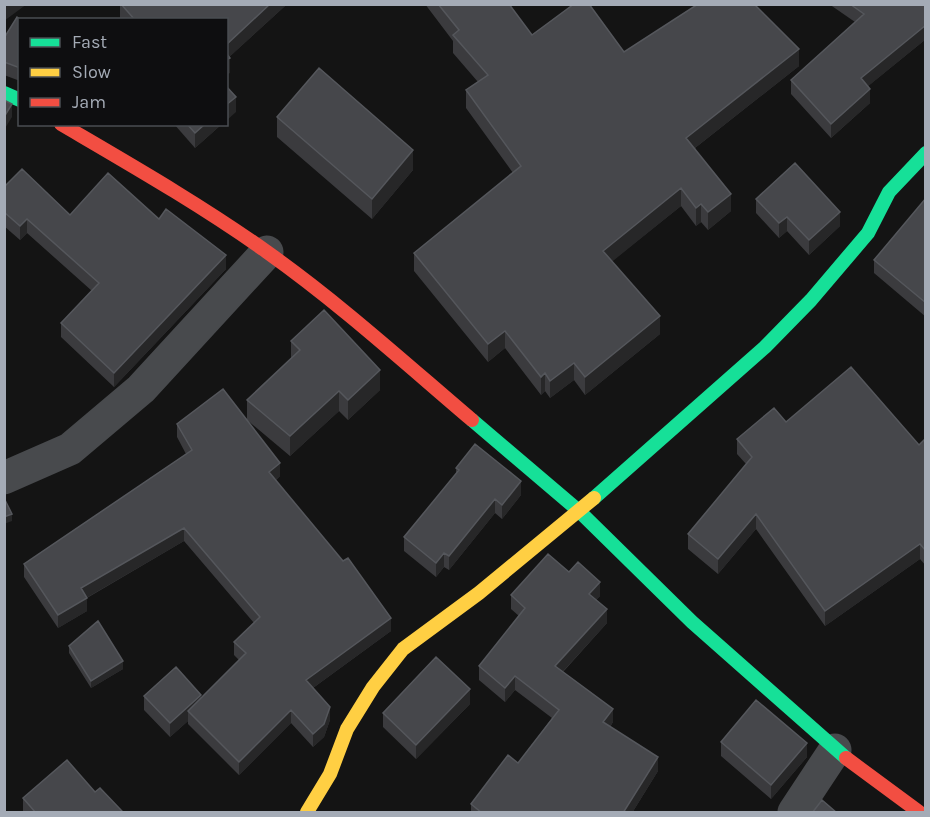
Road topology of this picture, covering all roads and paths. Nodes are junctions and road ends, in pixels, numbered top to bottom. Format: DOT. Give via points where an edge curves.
graph roads {
  1 [pos="4,93"];
  2 [pos="18,99"];
  3 [pos="64,126"];
  4 [pos="926,153"];
  5 [pos="267,252"];
  6 [pos="4,478"];
  7 [pos="579,511"];
  8 [pos="835,750"];
  9 [pos="307,813"];
  10 [pos="794,813"];
  11 [pos="919,813"];
  1 -- 2 [label="street"];
  3 -- 5 [label="street" via="175,191"];
  4 -- 7 [label="street" via="889,192 868,233 773,339"];
  5 -- 6 [label="street" via="132,397 70,449"];
  5 -- 7 [label="street" via="329,299"];
  7 -- 8 [label="street" via="692,622"];
  7 -- 9 [label="street" via="403,649 347,729 330,774"];
  8 -- 10 [label="street"];
  8 -- 11 [label="street"];
}
